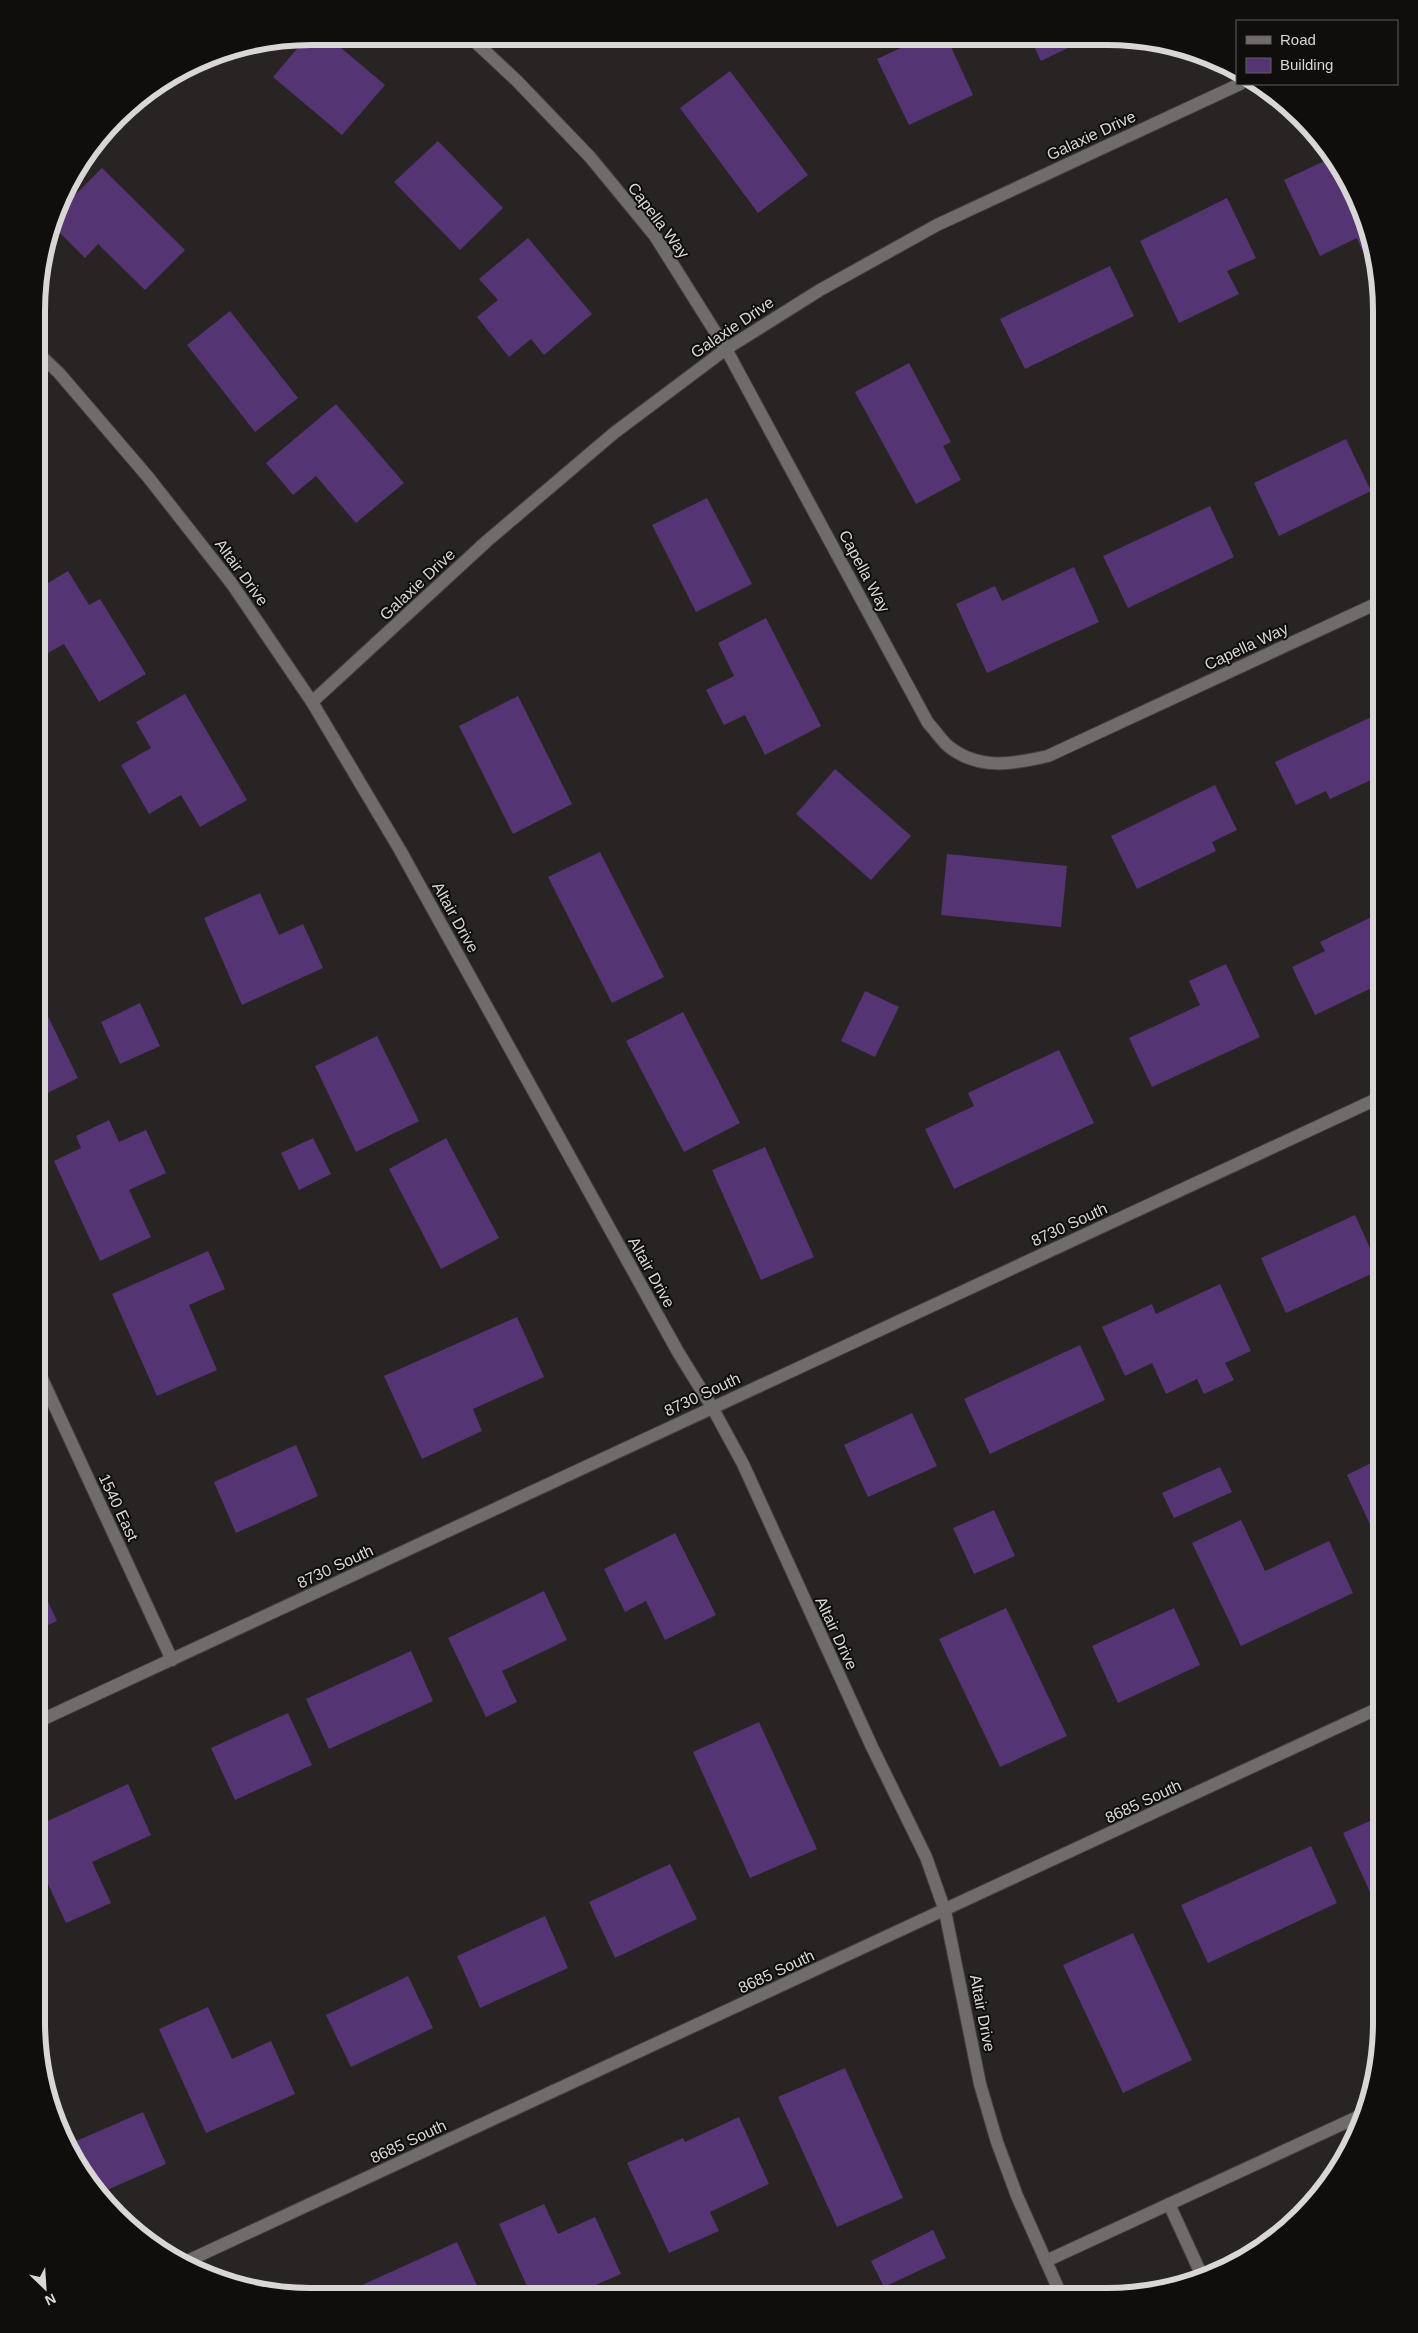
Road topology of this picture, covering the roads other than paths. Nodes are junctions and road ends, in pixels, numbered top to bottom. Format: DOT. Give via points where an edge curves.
graph roads {
  1 [pos="478,45"];
  2 [pos="1238,85"];
  3 [pos="726,349"];
  4 [pos="45,359"];
  5 [pos="1373,605"];
  6 [pos="312,702"];
  7 [pos="1373,1101"];
  8 [pos="45,1385"];
  9 [pos="712,1407"];
  10 [pos="172,1660"];
  11 [pos="1373,1711"];
  12 [pos="45,1718"];
  13 [pos="945,1911"];
  14 [pos="1355,2118"];
  15 [pos="1169,2204"];
  16 [pos="191,2260"];
  17 [pos="1046,2262"];
  18 [pos="1200,2271"];
  19 [pos="1058,2288"];
  1 -- 3 [label="street, Capella Way" via="590,157 654,236"];
  2 -- 3 [label="street, Galaxie Drive" via="937,225 820,290"];
  3 -- 5 [label="street, Capella Way" via="928,723 948,746 970,760 1008,765 1048,756"];
  3 -- 6 [label="street, Galaxie Drive" via="614,433 488,541"];
  4 -- 6 [label="street, Altair Drive" via="148,477 232,584"];
  6 -- 9 [label="street, Altair Drive" via="400,850 678,1352"];
  7 -- 9 [label="street, 8730 South"];
  8 -- 10 [label="street, 1540 East"];
  9 -- 10 [label="street, 8730 South"];
  9 -- 13 [label="street, Altair Drive" via="743,1464 926,1857"];
  10 -- 12 [label="street, 8730 South"];
  11 -- 13 [label="street, 8685 South"];
  13 -- 16 [label="street, 8685 South"];
  13 -- 17 [label="street, Altair Drive" via="982,2092 997,2142"];
  14 -- 15 [label="street"];
  15 -- 17 [label="street"];
  15 -- 18 [label="street"];
  17 -- 19 [label="street, Altair Drive"];
}
